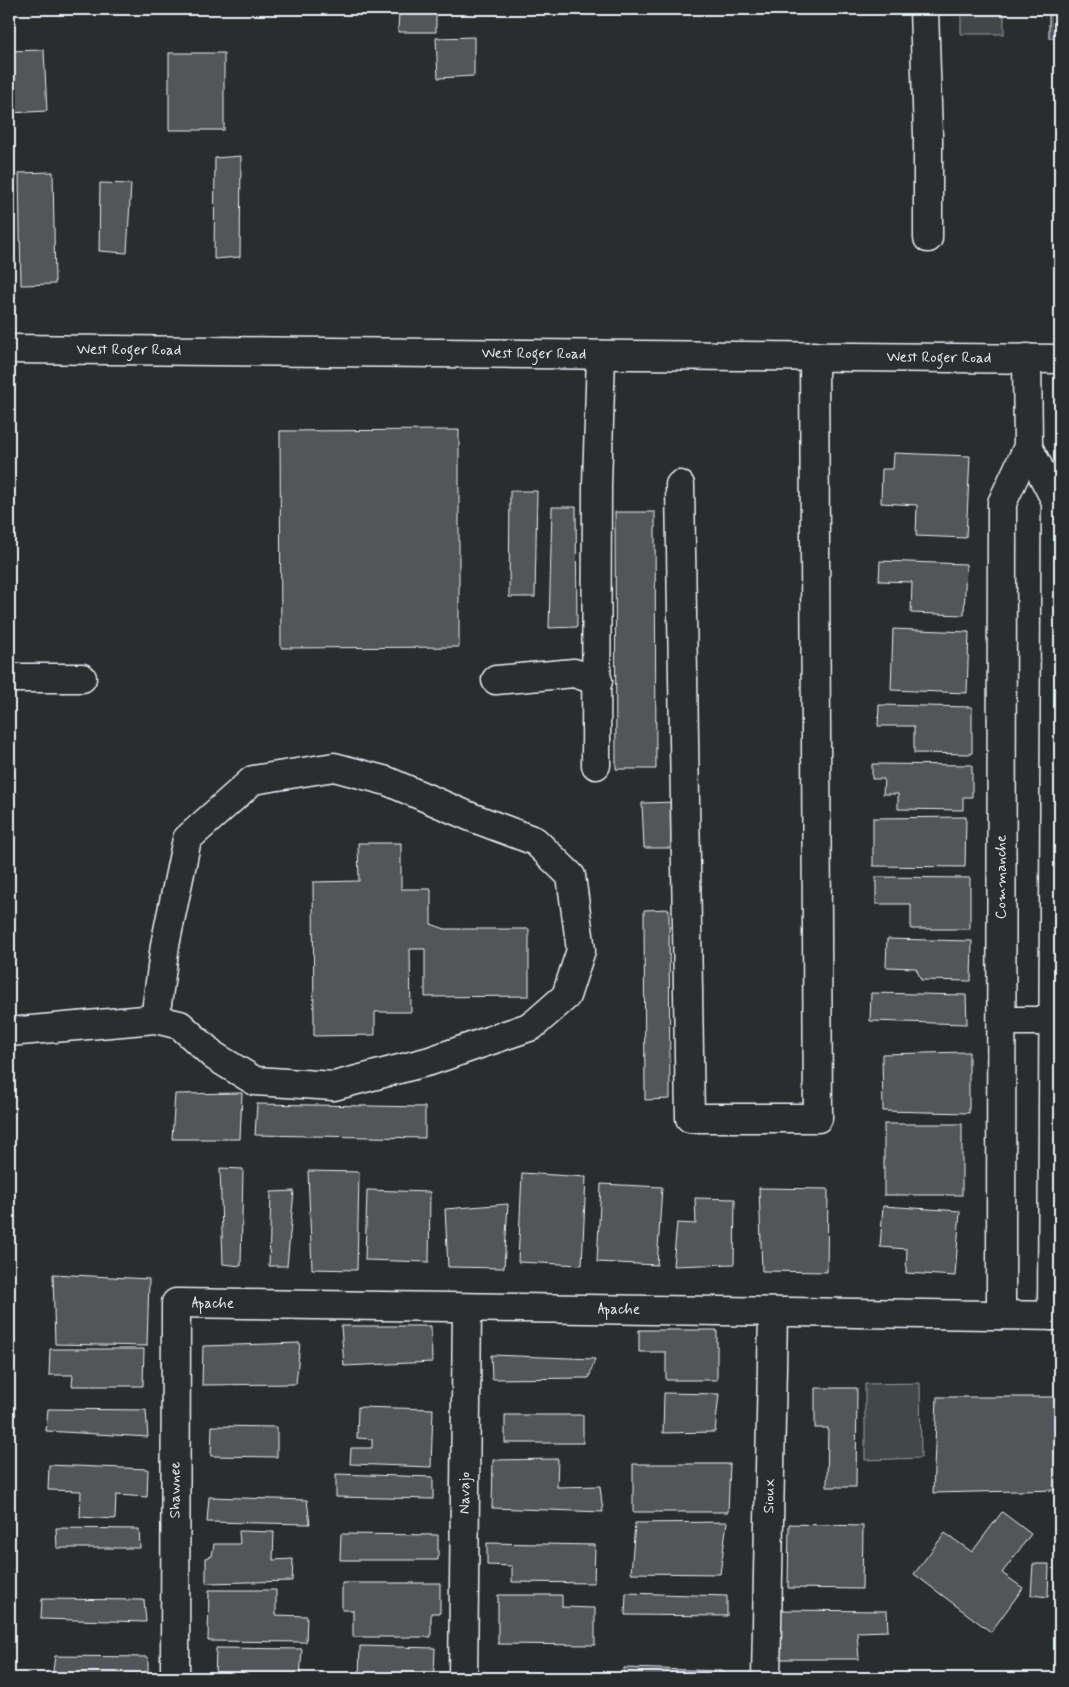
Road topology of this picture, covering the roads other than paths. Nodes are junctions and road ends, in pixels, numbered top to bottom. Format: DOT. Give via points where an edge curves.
graph roads {
  1 [pos="924,9"];
  2 [pos="928,238"];
  3 [pos="9,349"];
  4 [pos="601,355"];
  5 [pos="814,356"];
  6 [pos="1027,358"];
  7 [pos="1060,358"];
  8 [pos="1028,446"];
  9 [pos="680,485"];
  10 [pos="9,678"];
  11 [pos="82,678"];
  12 [pos="496,680"];
  13 [pos="598,681"];
  14 [pos="596,765"];
  15 [pos="156,1018"];
  16 [pos="1002,1021"];
  17 [pos="1056,1021"];
  18 [pos="9,1032"];
  19 [pos="176,1303"];
  20 [pos="466,1308"];
  21 [pos="773,1313"];
  22 [pos="1001,1315"];
  23 [pos="1056,1316"];
  24 [pos="175,1678"];
  25 [pos="463,1678"];
  26 [pos="766,1678"];
  1 -- 2 [label="street"];
  3 -- 4 [label="street, West Roger Road"];
  4 -- 5 [label="street, West Roger Road"];
  4 -- 13 [label="street" via="597,485"];
  5 -- 6 [label="street, West Roger Road"];
  5 -- 9 [label="street" via="818,1118 690,1118"];
  6 -- 7 [label="street, West Roger Road"];
  6 -- 8 [label="street, Commanche"];
  8 -- 16 [label="street, Commanche" via="1002,503"];
  8 -- 17 [label="street, Commanche" via="1056,501"];
  10 -- 11 [label="street"];
  12 -- 13 [label="street" via="574,674"];
  13 -- 14 [label="street"];
  15 -- 15 [label="street" via="180,1025 214,1056 254,1080 334,1086 440,1058 532,1026 566,996 581,950 571,876 535,841 387,781 334,767 253,780 187,839 165,945"];
  15 -- 18 [label="street"];
  16 -- 17 [label="street"];
  16 -- 22 [label="street, Commanche"];
  17 -- 23 [label="street, Commanche"];
  19 -- 20 [label="street, Apache"];
  19 -- 24 [label="street, Shawnee"];
  20 -- 21 [label="street, Apache"];
  20 -- 25 [label="street, Navajo"];
  21 -- 22 [label="street, Apache"];
  21 -- 26 [label="street, Sioux"];
  22 -- 23 [label="street, Apache"];
}
